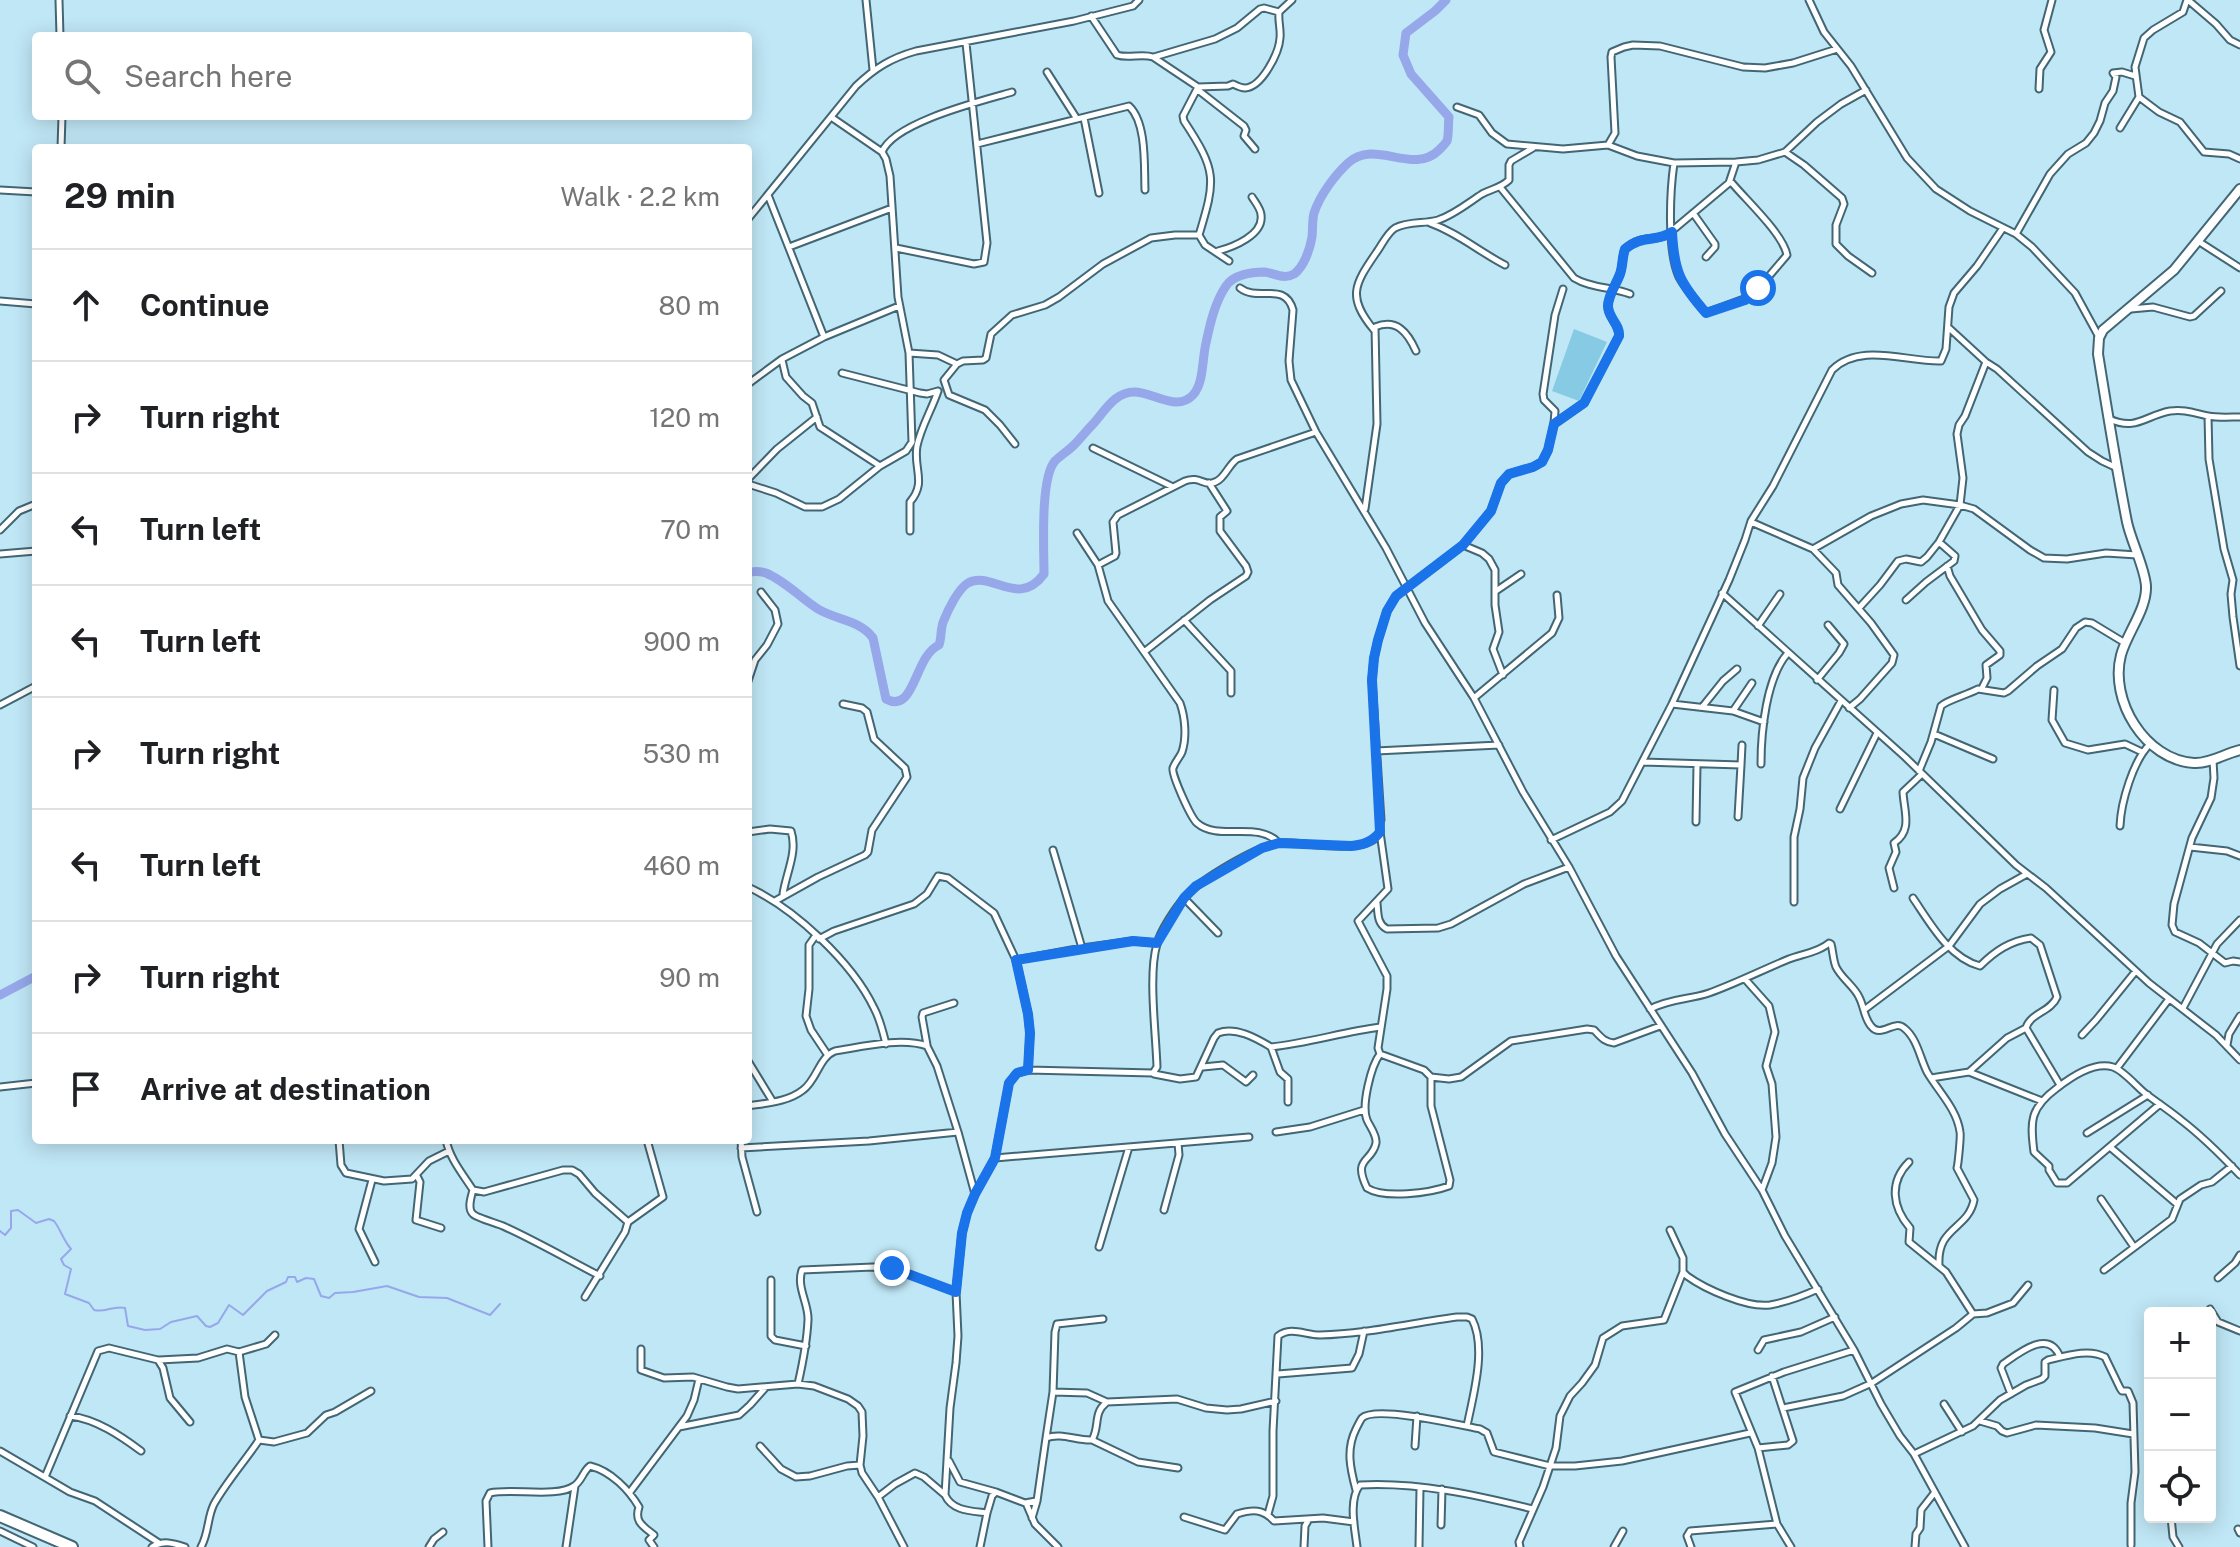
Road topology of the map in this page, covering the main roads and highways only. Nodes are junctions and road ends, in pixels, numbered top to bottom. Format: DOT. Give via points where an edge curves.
graph roads {
  1 [pos="0,1516"];
  2 [pos="72,1547"];
  1 -- 2 [label="highway"];
}
